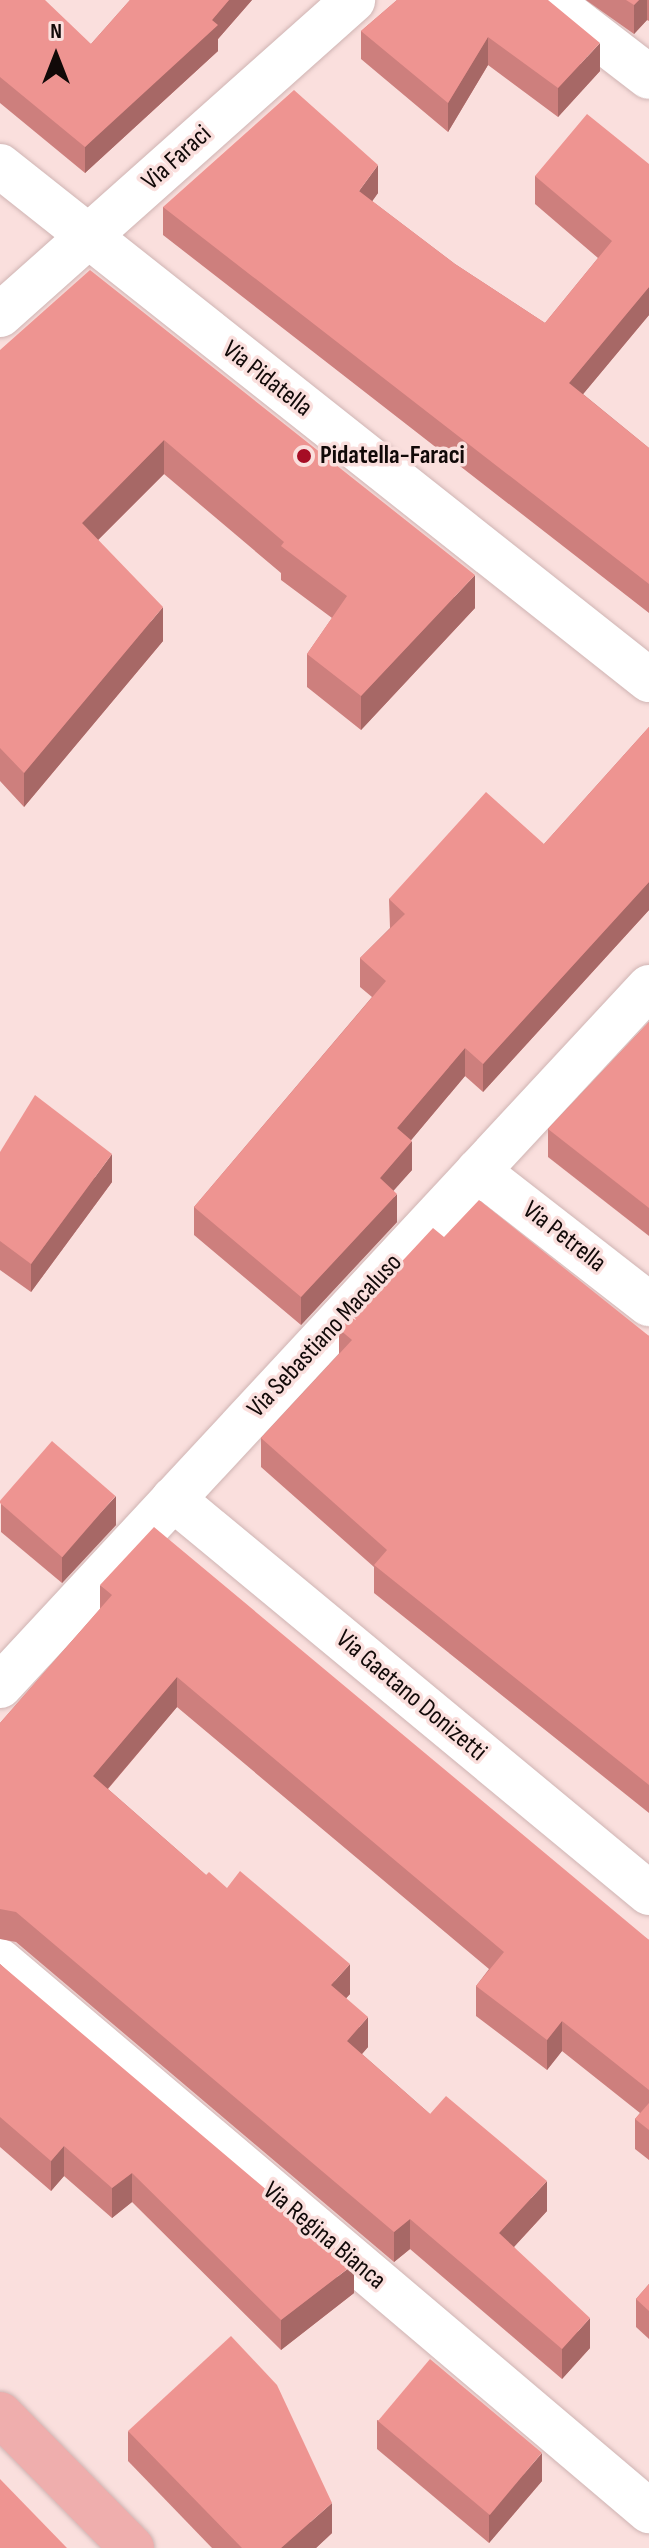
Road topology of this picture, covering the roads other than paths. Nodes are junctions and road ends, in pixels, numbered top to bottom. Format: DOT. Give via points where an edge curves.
graph roads {
  1 [pos="353,0"];
  2 [pos="549,0"];
  3 [pos="649,77"];
  4 [pos="0,166"];
  5 [pos="88,238"];
  6 [pos="0,315"];
  7 [pos="649,680"];
  8 [pos="649,987"];
  9 [pos="478,1171"];
  10 [pos="649,1304"];
  11 [pos="173,1499"];
  12 [pos="0,1686"];
  13 [pos="649,1893"];
  14 [pos="0,1961"];
  15 [pos="0,2414"];
  16 [pos="649,2511"];
  17 [pos="132,2548"];
  1 -- 5 [label="street, Via Faraci"];
  2 -- 3 [label="street"];
  4 -- 5 [label="street, Via Pidatella"];
  5 -- 6 [label="street, Via Faraci"];
  5 -- 7 [label="street, Via Pidatella"];
  8 -- 9 [label="street, Via Sebastiano Macaluso"];
  9 -- 10 [label="street, Via Petrella"];
  9 -- 11 [label="street, Via Sebastiano Macaluso"];
  11 -- 12 [label="street, Via Sebastiano Macaluso"];
  11 -- 13 [label="street, Via Gaetano Donizetti"];
  14 -- 16 [label="street, Via Regina Bianca"];
  15 -- 17 [label="main road"];
}
